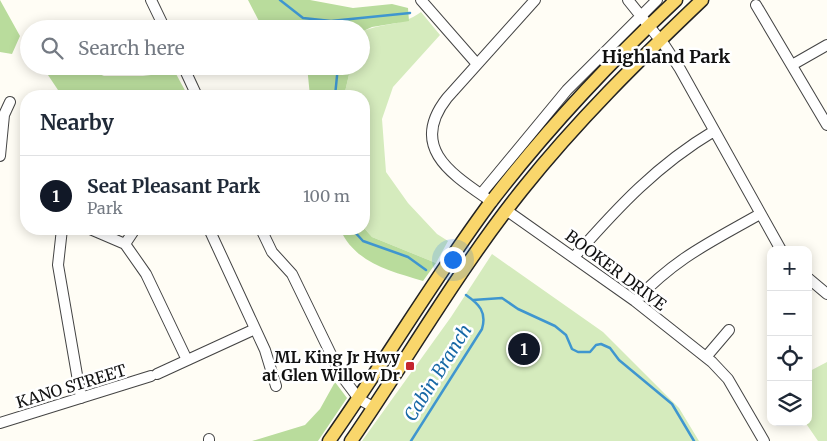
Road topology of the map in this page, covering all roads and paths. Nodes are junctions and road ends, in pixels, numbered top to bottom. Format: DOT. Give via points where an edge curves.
graph roads {
  1 [pos="151,0"];
  2 [pos="421,0"];
  3 [pos="536,0"];
  4 [pos="628,0"];
  5 [pos="657,0"];
  6 [pos="676,0"];
  7 [pos="702,0"];
  8 [pos="756,5"];
  9 [pos="640,15"];
  10 [pos="161,20"];
  11 [pos="649,26"];
  12 [pos="660,40"];
  13 [pos="827,45"];
  14 [pos="477,64"];
  15 [pos="792,65"];
  16 [pos="187,75"];
  17 [pos="194,90"];
  18 [pos="10,102"];
  19 [pos="827,125"];
  20 [pos="714,131"];
  21 [pos="549,132"];
  22 [pos="0,156"];
  23 [pos="486,198"];
  24 [pos="506,210"];
  25 [pos="760,214"];
  26 [pos="61,235"];
  27 [pos="104,235"];
  28 [pos="131,235"];
  29 [pos="212,235"];
  30 [pos="263,235"];
  31 [pos="125,244"];
  32 [pos="779,246"];
  33 [pos="575,256"];
  34 [pos="812,281"];
  35 [pos="827,294"];
  36 [pos="444,301"];
  37 [pos="635,301"];
  38 [pos="255,329"];
  39 [pos="729,330"];
  40 [pos="706,357"];
  41 [pos="187,360"];
  42 [pos="276,386"];
  43 [pos="81,398"];
  44 [pos="359,399"];
  45 [pos="373,407"];
  46 [pos="0,423"];
  47 [pos="329,441"];
  48 [pos="351,441"];
  49 [pos="764,441"];
  1 -- 10 [label="street"];
  2 -- 14 [label="street"];
  3 -- 14 [label="street"];
  4 -- 9 [label="street"];
  5 -- 9 [label="street"];
  6 -- 11 [label="main road"];
  7 -- 12 [label="main road"];
  8 -- 15 [label="street"];
  9 -- 11 [label="street"];
  9 -- 23 [label="street" via="567,90"];
  11 -- 12 [label="street"];
  11 -- 21 [label="main road"];
  12 -- 20 [label="street"];
  12 -- 24 [label="main road" via="576,125"];
  13 -- 15 [label="street"];
  14 -- 23 [label="street" via="440,107 434,121 433,137 443,164"];
  15 -- 19 [label="street"];
  16 -- 17 [label="street"];
  18 -- 22 [label="street" via="4,115"];
  20 -- 25 [label="street"];
  20 -- 33 [label="street" via="654,172 620,204"];
  21 -- 23 [label="main road"];
  21 -- 24 [label="main road" via="542,148 502,199"];
  23 -- 36 [label="main road" via="493,209 491,217 449,278"];
  23 -- 44 [label="main road" via="458,248"];
  24 -- 33 [label="street, BOOKER DRIVE"];
  24 -- 36 [label="main road"];
  25 -- 32 [label="street"];
  25 -- 37 [label="street" via="684,257 663,272"];
  26 -- 43 [label="street" via="58,265"];
  27 -- 31 [label="street"];
  28 -- 31 [label="street"];
  29 -- 38 [label="street"];
  30 -- 44 [label="street" via="272,252 292,274 341,375"];
  31 -- 41 [label="street" via="146,274"];
  33 -- 37 [label="street, BOOKER DRIVE"];
  34 -- 35 [label="street"];
  36 -- 45 [label="main road"];
  37 -- 40 [label="street, BOOKER DRIVE"];
  38 -- 41 [label="street, KANO STREET"];
  38 -- 42 [label="street"];
  39 -- 40 [label="street"];
  40 -- 49 [label="street, BOOKER DRIVE" via="728,379"];
  41 -- 43 [label="street, KANO STREET" via="154,375"];
  43 -- 46 [label="street, KANO STREET"];
  44 -- 45 [label="street"];
  44 -- 47 [label="main road"];
  45 -- 48 [label="main road"];
}
